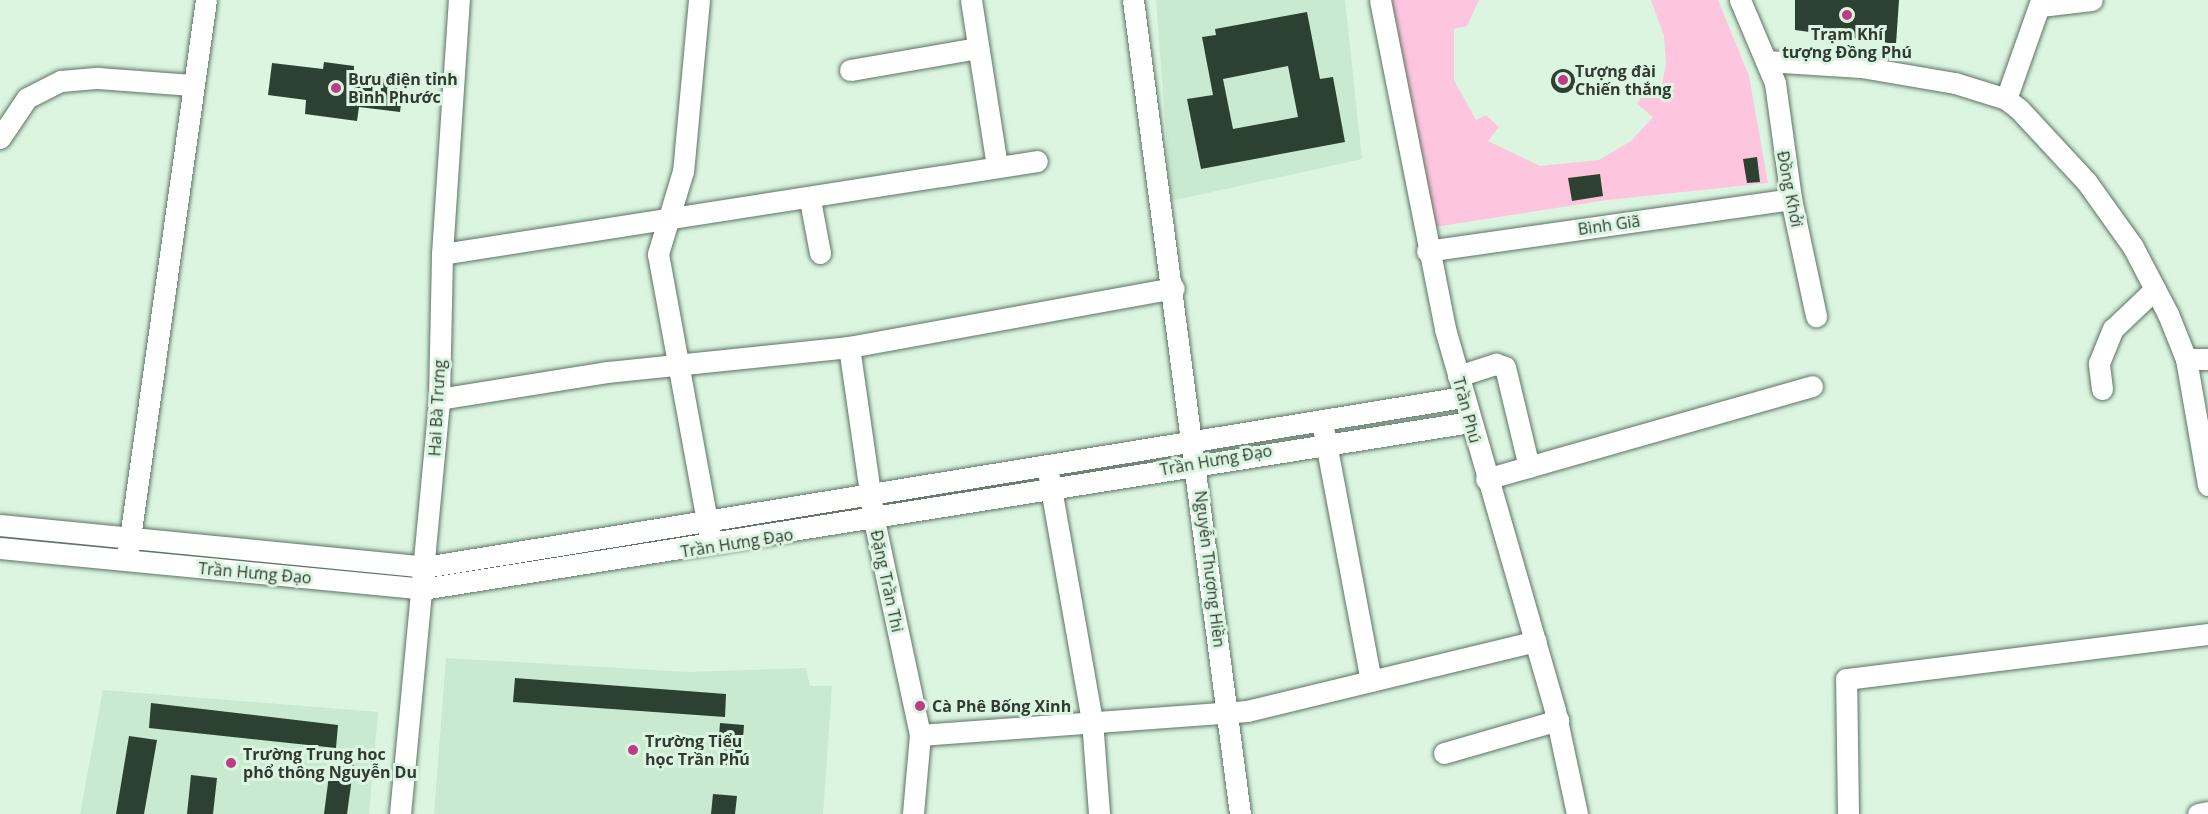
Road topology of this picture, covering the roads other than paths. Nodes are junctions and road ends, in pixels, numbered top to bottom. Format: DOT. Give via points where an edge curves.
graph roads {
  1 [pos="206,0"];
  2 [pos="459,0"];
  3 [pos="699,0"];
  4 [pos="971,0"];
  5 [pos="1133,0"];
  6 [pos="1380,0"];
  7 [pos="1740,0"];
  8 [pos="2092,0"];
  9 [pos="2040,3"];
  10 [pos="978,48"];
  11 [pos="1766,61"];
  12 [pos="850,70"];
  13 [pos="192,86"];
  14 [pos="2006,99"];
  15 [pos="0,138"];
  16 [pos="1037,161"];
  17 [pos="997,166"];
  18 [pos="1791,199"];
  19 [pos="810,200"];
  20 [pos="669,222"];
  21 [pos="1427,251"];
  22 [pos="820,253"];
  23 [pos="441,255"];
  24 [pos="1174,288"];
  25 [pos="2155,289"];
  26 [pos="1816,316"];
  27 [pos="849,347"];
  28 [pos="2186,359"];
  29 [pos="2208,359"];
  30 [pos="680,367"];
  31 [pos="1458,376"];
  32 [pos="1812,387"];
  33 [pos="2102,388"];
  34 [pos="1463,397"];
  35 [pos="439,399"];
  36 [pos="1322,418"];
  37 [pos="1470,422"];
  38 [pos="1194,438"];
  39 [pos="1325,441"];
  40 [pos="1197,462"];
  41 [pos="1047,465"];
  42 [pos="1529,467"];
  43 [pos="1486,479"];
  44 [pos="2208,485"];
  45 [pos="1051,490"];
  46 [pos="870,494"];
  47 [pos="874,520"];
  48 [pos="706,524"];
  49 [pos="0,525"];
  50 [pos="129,540"];
  51 [pos="712,547"];
  52 [pos="0,548"];
  53 [pos="127,561"];
  54 [pos="425,567"];
  55 [pos="422,589"];
  56 [pos="2208,634"];
  57 [pos="1536,641"];
  58 [pos="1371,680"];
  59 [pos="1228,713"];
  60 [pos="1092,720"];
  61 [pos="1558,720"];
  62 [pos="920,735"];
  63 [pos="1444,753"];
  64 [pos="2208,812"];
  65 [pos="400,814"];
  66 [pos="913,814"];
  67 [pos="1099,814"];
  68 [pos="1240,814"];
  69 [pos="1577,814"];
  70 [pos="1848,814"];
  71 [pos="2198,814"];
  1 -- 13 [label="street"];
  2 -- 23 [label="street, Hai Bà Trưng"];
  3 -- 20 [label="street" via="683,171"];
  4 -- 10 [label="street"];
  5 -- 24 [label="street, Nguyễn Thượng Hiền"];
  6 -- 21 [label="street, Trần Phú"];
  7 -- 11 [label="street, Đồng Khởi"];
  8 -- 9 [label="street"];
  9 -- 14 [label="street"];
  10 -- 12 [label="street"];
  10 -- 17 [label="street"];
  11 -- 14 [label="street" via="1862,67 1955,83"];
  11 -- 18 [label="street, Đồng Khởi" via="1775,83"];
  13 -- 15 [label="street" via="98,78 61,81 27,98"];
  13 -- 50 [label="street"];
  14 -- 25 [label="street" via="2086,181"];
  16 -- 17 [label="street"];
  17 -- 19 [label="street"];
  18 -- 21 [label="street, Bình Giã"];
  18 -- 26 [label="street, Đồng Khởi"];
  19 -- 20 [label="street"];
  19 -- 22 [label="street"];
  20 -- 23 [label="street"];
  20 -- 30 [label="street" via="658,254"];
  21 -- 31 [label="street, Trần Phú"];
  23 -- 35 [label="street, Hai Bà Trưng"];
  24 -- 27 [label="street"];
  24 -- 38 [label="street, Nguyễn Thượng Hiền"];
  25 -- 28 [label="street"];
  25 -- 33 [label="street" via="2113,329 2099,363"];
  27 -- 30 [label="street"];
  27 -- 46 [label="street, Đặng Trần Thi"];
  28 -- 29 [label="street"];
  28 -- 44 [label="street"];
  30 -- 35 [label="street" via="607,372"];
  30 -- 48 [label="street"];
  31 -- 34 [label="street, Trần Phú"];
  31 -- 42 [label="street" via="1496,364 1505,367"];
  32 -- 42 [label="street"];
  34 -- 36 [label="street"];
  34 -- 37 [label="street, Trần Phú"];
  35 -- 54 [label="street, Hai Bà Trưng"];
  36 -- 38 [label="street"];
  36 -- 39 [label="street"];
  37 -- 39 [label="street, Trần Hưng Đạo"];
  37 -- 43 [label="street, Trần Phú"];
  38 -- 40 [label="street, Nguyễn Thượng Hiền"];
  38 -- 41 [label="street"];
  39 -- 40 [label="street, Trần Hưng Đạo"];
  39 -- 58 [label="street"];
  40 -- 45 [label="street, Trần Hưng Đạo"];
  40 -- 59 [label="street, Nguyễn Thượng Hiền"];
  41 -- 45 [label="street"];
  41 -- 46 [label="street"];
  42 -- 43 [label="street"];
  43 -- 57 [label="street, Trần Phú"];
  45 -- 47 [label="street, Trần Hưng Đạo"];
  45 -- 60 [label="street"];
  46 -- 47 [label="street, Đặng Trần Thi"];
  46 -- 48 [label="street"];
  47 -- 51 [label="street, Trần Hưng Đạo"];
  47 -- 62 [label="street, Đặng Trần Thi"];
  48 -- 51 [label="street"];
  48 -- 54 [label="street"];
  49 -- 50 [label="street"];
  50 -- 53 [label="street"];
  50 -- 54 [label="street"];
  51 -- 55 [label="street, Trần Hưng Đạo"];
  52 -- 53 [label="street, Trần Hưng Đạo"];
  53 -- 55 [label="street, Trần Hưng Đạo"];
  54 -- 55 [label="street, Hai Bà Trưng"];
  55 -- 65 [label="street, Hai Bà Trưng"];
  56 -- 70 [label="street" via="1846,679"];
  57 -- 58 [label="street"];
  57 -- 61 [label="street, Trần Phú"];
  58 -- 59 [label="street"];
  59 -- 60 [label="street"];
  59 -- 68 [label="street, Nguyễn Thượng Hiền"];
  60 -- 62 [label="street"];
  60 -- 67 [label="street"];
  61 -- 63 [label="street"];
  61 -- 69 [label="street, Trần Phú"];
  62 -- 66 [label="street, Đặng Trần Thi"];
  64 -- 71 [label="street"];
}
